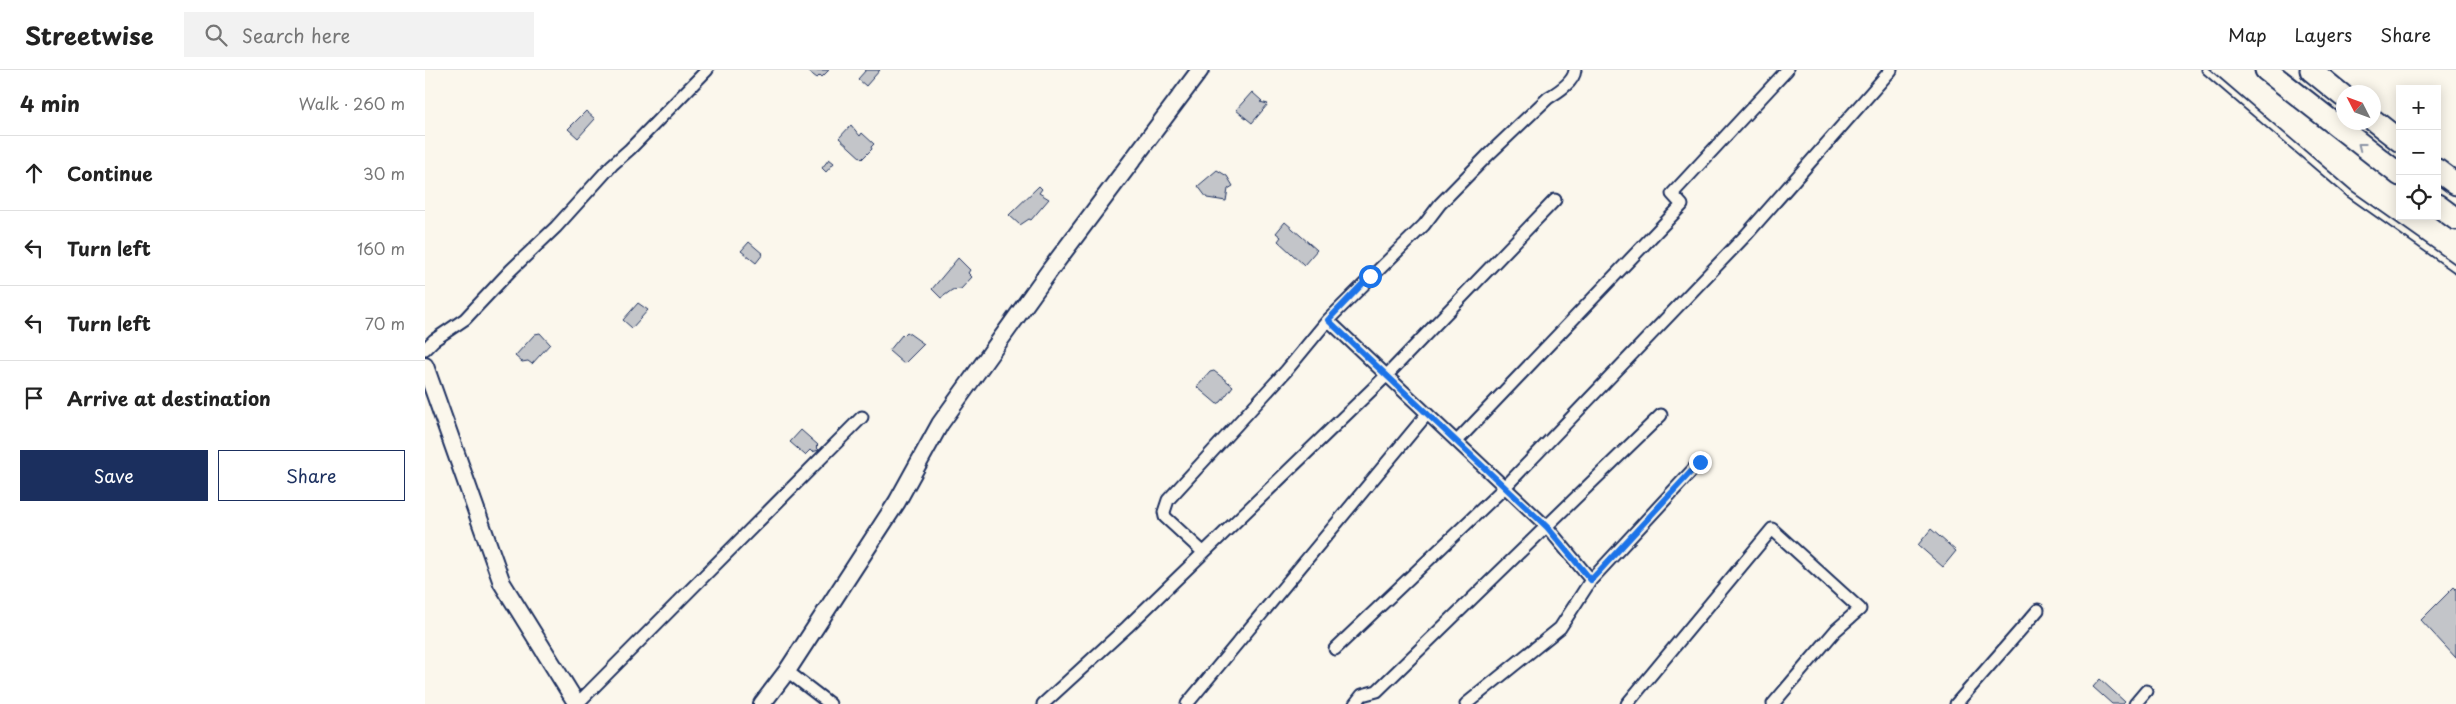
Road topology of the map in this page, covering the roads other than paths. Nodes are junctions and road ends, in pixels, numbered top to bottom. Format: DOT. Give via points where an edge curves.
graph roads {
  1 [pos="707,70"];
  2 [pos="1200,70"];
  3 [pos="1575,70"];
  4 [pos="1787,70"];
  5 [pos="1891,70"];
  6 [pos="2205,70"];
  7 [pos="2266,70"];
  8 [pos="2311,70"];
  9 [pos="2336,90"];
  10 [pos="2381,126"];
  11 [pos="2396,138"];
  12 [pos="2396,172"];
  13 [pos="2441,173"];
  14 [pos="2456,184"];
  15 [pos="1555,200"];
  16 [pos="2441,207"];
  17 [pos="2456,219"];
  18 [pos="2456,269"];
  19 [pos="1328,320"];
  20 [pos="425,349"];
  21 [pos="425,366"];
  22 [pos="1387,375"];
  23 [pos="1427,414"];
  24 [pos="1661,415"];
  25 [pos="863,417"];
  26 [pos="1458,440"];
  27 [pos="1700,462"];
  28 [pos="1506,486"];
  29 [pos="1547,527"];
  30 [pos="1203,552"];
  31 [pos="1591,580"];
  32 [pos="2038,610"];
  33 [pos="1335,649"];
  34 [pos="787,671"];
  35 [pos="2146,691"];
  36 [pos="577,704"];
  37 [pos="762,704"];
  38 [pos="830,704"];
  39 [pos="1043,704"];
  40 [pos="1187,704"];
  41 [pos="1355,704"];
  42 [pos="1466,704"];
  43 [pos="1627,704"];
  44 [pos="1773,704"];
  45 [pos="1956,704"];
  46 [pos="2135,704"];
  1 -- 20 [label="street" via="611,165 556,227 465,319"];
  2 -- 34 [label="main road" via="1050,270 940,424 897,502"];
  3 -- 19 [label="street" via="1574,76 1487,156 1424,225"];
  4 -- 26 [label="street" via="1672,194 1682,205"];
  5 -- 28 [label="street" via="1747,234"];
  6 -- 18 [label="lane" via="2351,194"];
  12 -- 7 [label="highway, one-way"];
  8 -- 9 [label="highway"];
  10 -- 11 [label="highway"];
  13 -- 14 [label="highway"];
  15 -- 22 [label="street"];
  16 -- 17 [label="highway"];
  19 -- 22 [label="street"];
  19 -- 30 [label="street" via="1168,500 1165,517"];
  21 -- 36 [label="main road" via="502,583"];
  22 -- 23 [label="street"];
  22 -- 30 [label="street"];
  23 -- 26 [label="street"];
  23 -- 40 [label="street"];
  24 -- 29 [label="street"];
  25 -- 36 [label="street"];
  26 -- 28 [label="street"];
  27 -- 31 [label="street"];
  28 -- 29 [label="street"];
  28 -- 33 [label="street"];
  29 -- 31 [label="street"];
  29 -- 41 [label="street" via="1377,691 1362,695"];
  30 -- 39 [label="street"];
  31 -- 42 [label="street" via="1560,628"];
  32 -- 45 [label="street"];
  34 -- 37 [label="main road"];
  34 -- 38 [label="street"];
  35 -- 46 [label="street"];
  43 -- 44 [label="street" via="1772,529 1859,609 1836,630"];
}
